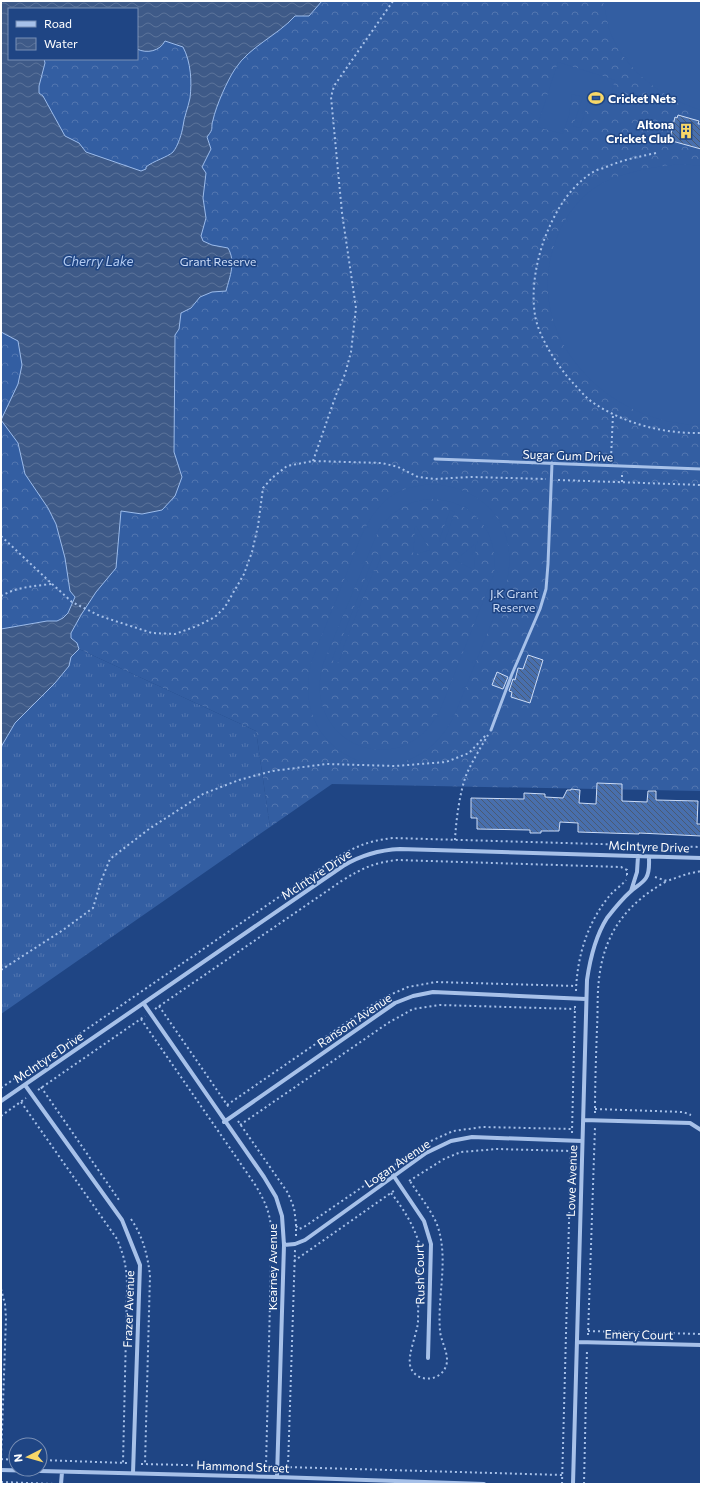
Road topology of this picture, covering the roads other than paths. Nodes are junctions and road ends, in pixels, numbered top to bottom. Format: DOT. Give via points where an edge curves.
graph roads {
  1 [pos="435,459"];
  2 [pos="552,463"];
  3 [pos="701,468"];
  4 [pos="491,730"];
  5 [pos="638,856"];
  6 [pos="650,856"];
  7 [pos="701,858"];
  8 [pos="631,891"];
  9 [pos="586,999"];
  10 [pos="144,1004"];
  11 [pos="25,1085"];
  12 [pos="1,1101"];
  13 [pos="583,1120"];
  14 [pos="224,1122"];
  15 [pos="701,1130"];
  16 [pos="582,1141"];
  17 [pos="393,1175"];
  18 [pos="284,1245"];
  19 [pos="577,1342"];
  20 [pos="701,1345"];
  21 [pos="428,1358"];
  22 [pos="1,1470"];
  23 [pos="62,1472"];
  24 [pos="133,1473"];
  25 [pos="277,1477"];
  26 [pos="61,1484"];
  27 [pos="484,1484"];
  28 [pos="573,1484"];
  1 -- 2 [label="lane, Sugar Gum Drive"];
  2 -- 3 [label="lane, Sugar Gum Drive"];
  2 -- 4 [label="lane" via="546,589 540,610"];
  5 -- 6 [label="street, McIntyre Drive"];
  5 -- 8 [label="street, Lowe Avenue" via="637,872"];
  5 -- 10 [label="street, McIntyre Drive" via="380,850 362,856 337,871"];
  6 -- 7 [label="street, McIntyre Drive"];
  6 -- 8 [label="street, Lowe Avenue" via="648,873 642,883"];
  8 -- 9 [label="street, Lowe Avenue" via="607,918 596,940 589,966"];
  9 -- 13 [label="street, Lowe Avenue"];
  9 -- 14 [label="street, Ransom Avenue" via="433,992 412,996 395,1003"];
  10 -- 11 [label="street, McIntyre Drive"];
  10 -- 14 [label="street, Kearney Avenue"];
  11 -- 12 [label="street, McIntyre Drive"];
  11 -- 24 [label="street, Frazer Avenue" via="122,1220 140,1265"];
  13 -- 15 [label="street" via="690,1122"];
  13 -- 16 [label="street, Lowe Avenue"];
  14 -- 18 [label="street, Kearney Avenue" via="276,1197 282,1216"];
  16 -- 17 [label="street, Logan Avenue" via="472,1137 451,1141 426,1153"];
  16 -- 19 [label="street, Lowe Avenue"];
  17 -- 18 [label="street, Logan Avenue" via="305,1240"];
  17 -- 21 [label="street, Rush Court" via="424,1221 431,1244"];
  18 -- 25 [label="street, Kearney Avenue"];
  19 -- 20 [label="street, Emery Court"];
  19 -- 28 [label="street, Lowe Avenue"];
  22 -- 23 [label="street, Hammond Street"];
  23 -- 24 [label="street, Hammond Street"];
  23 -- 26 [label="street"];
  24 -- 25 [label="street, Hammond Street"];
  25 -- 27 [label="street, Hammond Street"];
}
